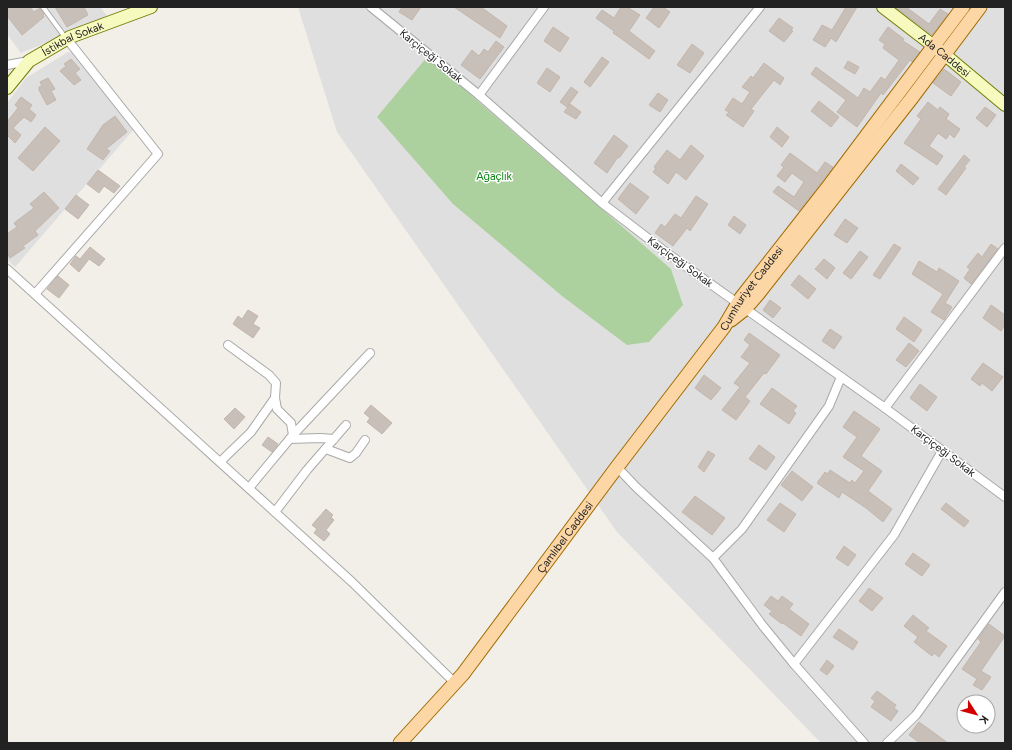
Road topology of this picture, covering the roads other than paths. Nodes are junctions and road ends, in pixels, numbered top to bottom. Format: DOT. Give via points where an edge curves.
graph roads {
  1 [pos="43,7"];
  2 [pos="151,7"];
  3 [pos="371,7"];
  4 [pos="544,7"];
  5 [pos="760,7"];
  6 [pos="883,7"];
  7 [pos="963,7"];
  8 [pos="980,7"];
  9 [pos="67,39"];
  10 [pos="939,50"];
  11 [pos="29,61"];
  12 [pos="7,65"];
  13 [pos="7,88"];
  14 [pos="479,96"];
  15 [pos="1005,105"];
  16 [pos="602,203"];
  17 [pos="1005,248"];
  18 [pos="7,269"];
  19 [pos="35,294"];
  20 [pos="741,306"];
  21 [pos="724,327"];
  22 [pos="228,344"];
  23 [pos="370,353"];
  24 [pos="841,377"];
  25 [pos="275,398"];
  26 [pos="885,408"];
  27 [pos="346,425"];
  28 [pos="292,437"];
  29 [pos="334,439"];
  30 [pos="365,440"];
  31 [pos="326,449"];
  32 [pos="942,451"];
  33 [pos="220,462"];
  34 [pos="617,467"];
  35 [pos="249,488"];
  36 [pos="1005,497"];
  37 [pos="275,512"];
  38 [pos="713,558"];
  39 [pos="1005,592"];
  40 [pos="794,664"];
  41 [pos="455,683"];
  42 [pos="400,743"];
  43 [pos="864,743"];
  44 [pos="887,743"];
  1 -- 9 [label="lane"];
  2 -- 9 [label="street, İstikbal Sokak"];
  3 -- 14 [label="street, Karçiçeği Sokak"];
  4 -- 14 [label="street"];
  5 -- 16 [label="street"];
  6 -- 10 [label="street, Ada Caddesi"];
  7 -- 10 [label="main road"];
  8 -- 10 [label="main road"];
  9 -- 11 [label="street, İstikbal Sokak"];
  9 -- 19 [label="street" via="158,154"];
  10 -- 15 [label="street, Ada Caddesi"];
  10 -- 20 [label="main road, Cumhuriyet Caddesi" via="828,187"];
  11 -- 12 [label="street"];
  11 -- 13 [label="street, İstikbal Sokak"];
  14 -- 16 [label="street, Karçiçeği Sokak"];
  16 -- 20 [label="street, Karçiçeği Sokak"];
  17 -- 26 [label="street"];
  18 -- 19 [label="street"];
  19 -- 33 [label="street"];
  20 -- 21 [label="main road, Cumhuriyet Caddesi"];
  20 -- 24 [label="street, Karçiçeği Sokak"];
  21 -- 34 [label="main road, Çamlıbel Caddesi"];
  22 -- 25 [label="street" via="276,383"];
  23 -- 28 [label="street"];
  24 -- 26 [label="street, Karçiçeği Sokak"];
  24 -- 38 [label="street" via="829,406 742,529"];
  25 -- 28 [label="street" via="277,409 291,422"];
  25 -- 33 [label="street" via="251,432"];
  26 -- 32 [label="street, Karçiçeği Sokak"];
  27 -- 29 [label="street"];
  28 -- 29 [label="street"];
  28 -- 35 [label="street"];
  29 -- 31 [label="street"];
  30 -- 31 [label="street" via="350,458"];
  31 -- 37 [label="street"];
  32 -- 36 [label="street, Karçiçeği Sokak"];
  32 -- 40 [label="street" via="894,535"];
  33 -- 35 [label="street"];
  34 -- 38 [label="street"];
  34 -- 41 [label="main road, Çamlıbel Caddesi"];
  35 -- 37 [label="street"];
  37 -- 41 [label="street" via="352,582"];
  38 -- 40 [label="street"];
  39 -- 44 [label="street" via="916,715"];
  40 -- 43 [label="street"];
  41 -- 42 [label="main road, Çamlıbel Caddesi"];
}
